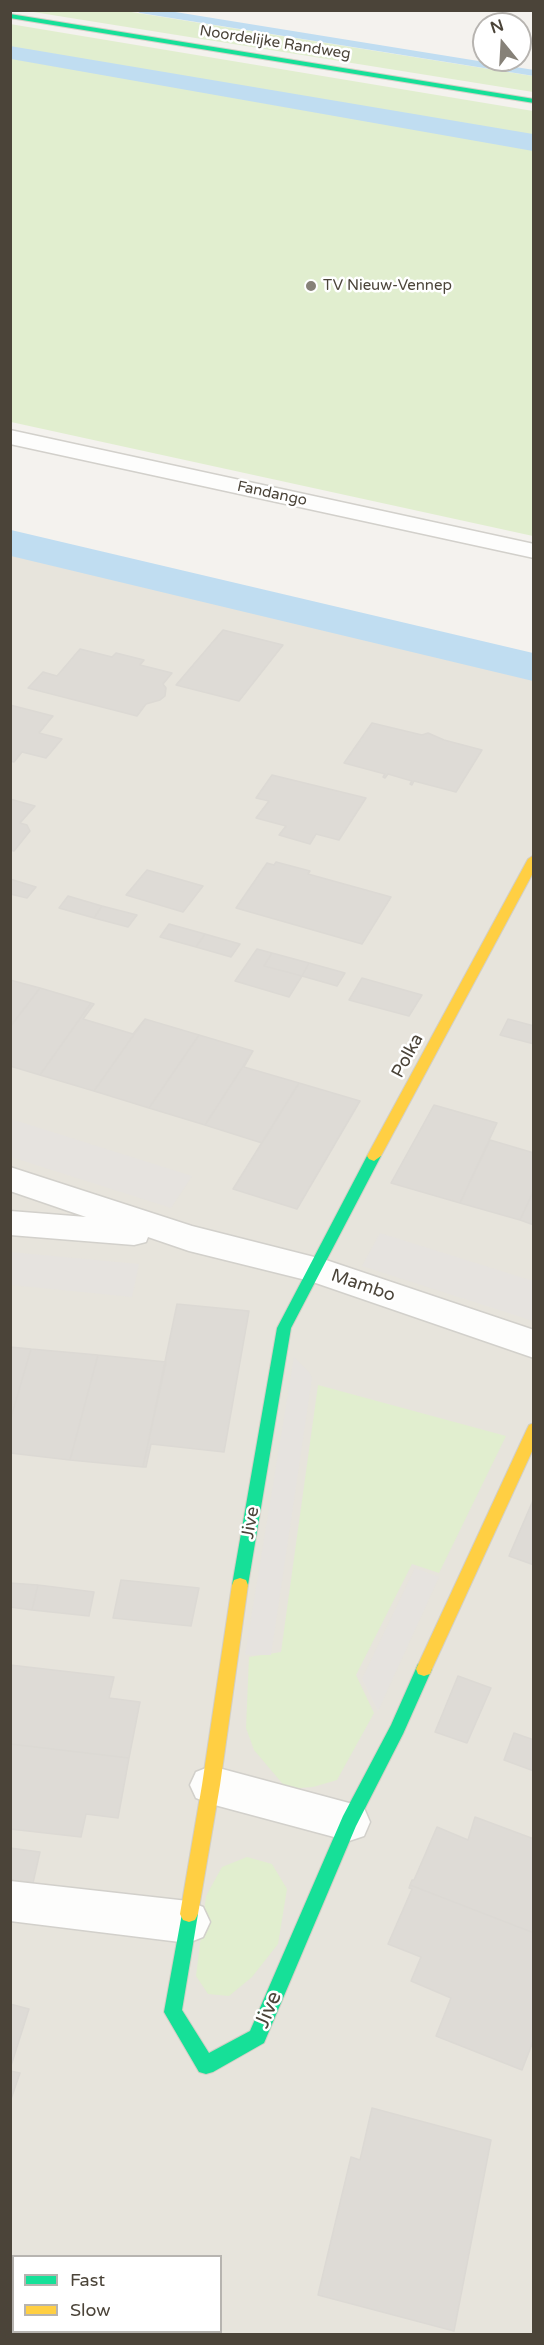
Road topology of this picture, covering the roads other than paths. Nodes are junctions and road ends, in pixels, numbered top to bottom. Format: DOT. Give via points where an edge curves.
graph roads {
  1 [pos="10,16"];
  2 [pos="534,101"];
  3 [pos="10,437"];
  4 [pos="534,551"];
  5 [pos="534,859"];
  6 [pos="10,1179"];
  7 [pos="10,1223"];
  8 [pos="189,1238"];
  9 [pos="314,1269"];
  10 [pos="534,1344"];
  11 [pos="534,1429"];
  12 [pos="211,1785"];
  13 [pos="349,1822"];
  14 [pos="10,1901"];
  15 [pos="188,1922"];
  1 -- 2 [label="street, Noordelijke Randweg"];
  3 -- 4 [label="street, Fandango"];
  5 -- 9 [label="street, Polka"];
  6 -- 8 [label="street, Mambo"];
  7 -- 8 [label="street, Mambo"];
  8 -- 9 [label="street, Mambo"];
  9 -- 10 [label="street, Mambo"];
  9 -- 12 [label="street, Jive" via="284,1328 231,1636"];
  11 -- 13 [label="street, Jive" via="397,1729"];
  12 -- 13 [label="street"];
  12 -- 15 [label="street, Jive"];
  13 -- 15 [label="street, Jive" via="257,2037 206,2065 173,2012"];
  14 -- 15 [label="street"];
}
